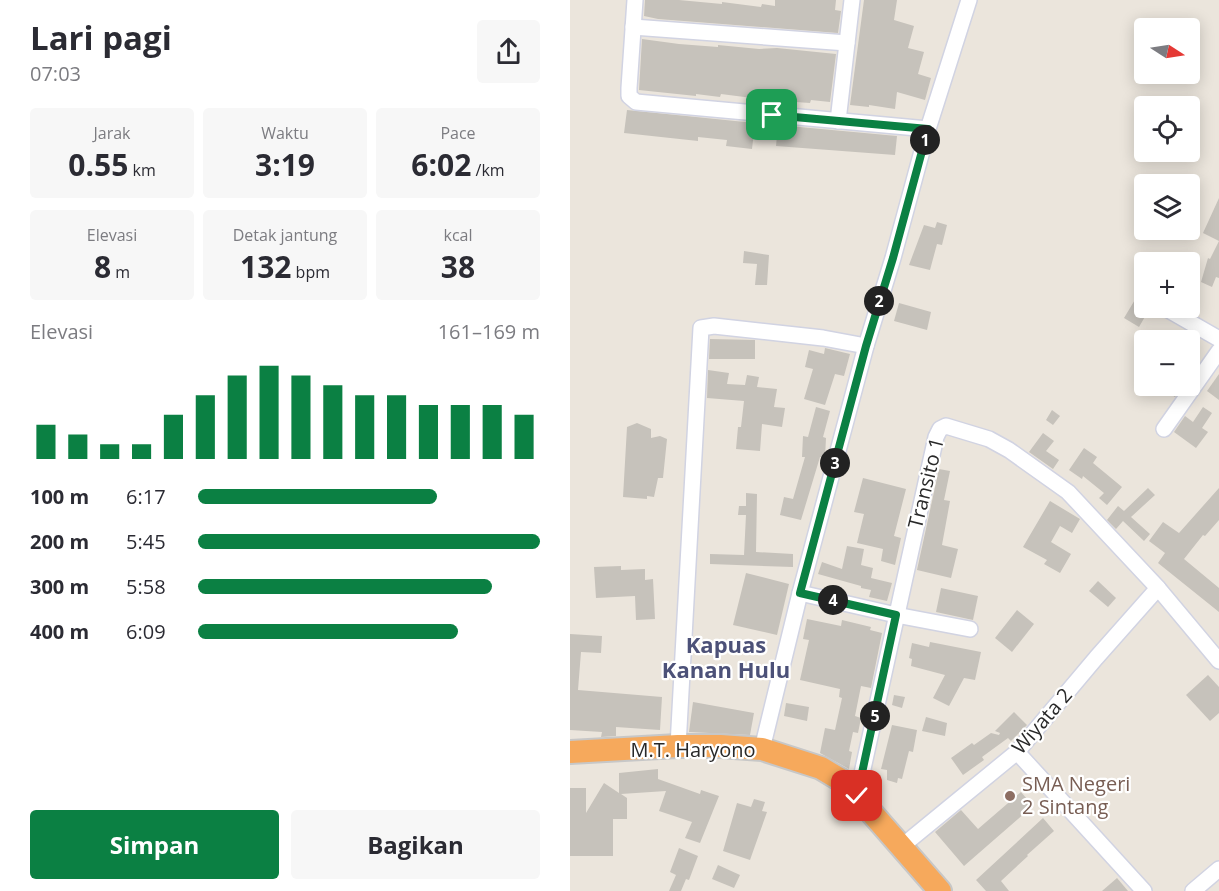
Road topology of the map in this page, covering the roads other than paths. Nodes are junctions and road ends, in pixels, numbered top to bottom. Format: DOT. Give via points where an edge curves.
graph roads {
  1 [pos="635,0"];
  2 [pos="852,0"];
  3 [pos="969,0"];
  4 [pos="633,27"];
  5 [pos="847,43"];
  6 [pos="837,121"];
  7 [pos="928,129"];
  8 [pos="1185,318"];
  9 [pos="1218,334"];
  10 [pos="866,346"];
  11 [pos="1219,351"];
  12 [pos="1164,429"];
  13 [pos="1153,583"];
  14 [pos="800,593"];
  15 [pos="896,615"];
  16 [pos="970,629"];
  17 [pos="1219,661"];
  18 [pos="678,746"];
  19 [pos="762,749"];
  20 [pos="570,752"];
  21 [pos="1017,752"];
  22 [pos="857,796"];
  23 [pos="901,847"];
  24 [pos="1219,869"];
  25 [pos="940,891"];
  26 [pos="1144,891"];
  27 [pos="1193,891"];
  1 -- 4 [label="street"];
  2 -- 5 [label="street"];
  3 -- 7 [label="street"];
  4 -- 5 [label="street"];
  4 -- 6 [label="street" via="629,96 636,102"];
  5 -- 6 [label="street"];
  6 -- 7 [label="street"];
  7 -- 10 [label="street"];
  8 -- 9 [label="street"];
  10 -- 14 [label="street"];
  10 -- 18 [label="street" via="792,334 701,328"];
  11 -- 12 [label="street"];
  13 -- 15 [label="street, Transito 1" via="1068,492 989,439 946,426 936,437"];
  13 -- 17 [label="street"];
  13 -- 21 [label="street, Wiyata 2"];
  14 -- 15 [label="street"];
  14 -- 19 [label="street"];
  15 -- 16 [label="street"];
  15 -- 22 [label="street, Transito 1"];
  18 -- 19 [label="highway, M.T. Haryono"];
  18 -- 20 [label="highway, M.T. Haryono"];
  19 -- 22 [label="highway, M.T. Haryono" via="831,773"];
  21 -- 23 [label="street, Wiyata 2"];
  21 -- 26 [label="street"];
  22 -- 23 [label="highway, M.T. Haryono"];
  23 -- 25 [label="highway, M.T. Haryono"];
  24 -- 27 [label="street"];
}
